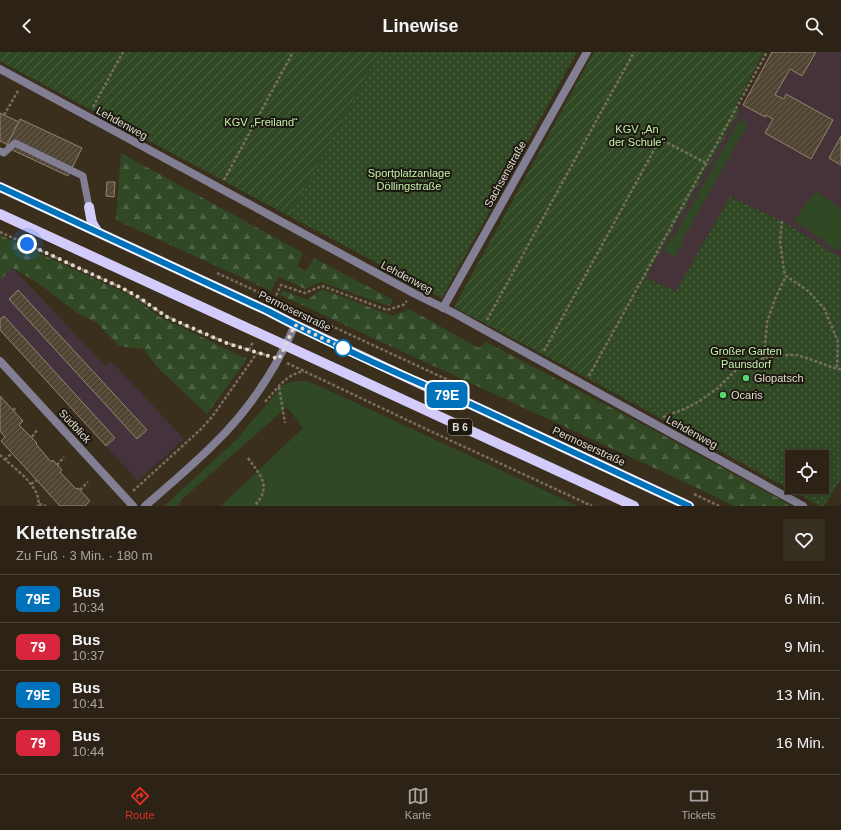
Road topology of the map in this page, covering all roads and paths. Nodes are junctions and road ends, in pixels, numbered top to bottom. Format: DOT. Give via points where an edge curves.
graph roads {
  1 [pos="123,52"];
  2 [pos="293,52"];
  3 [pos="587,52"];
  4 [pos="634,52"];
  5 [pos="768,52"];
  6 [pos="0,69"];
  7 [pos="23,81"];
  8 [pos="4,115"];
  9 [pos="88,117"];
  10 [pos="0,152"];
  11 [pos="706,163"];
  12 [pos="0,186"];
  13 [pos="220,188"];
  14 [pos="89,207"];
  15 [pos="0,214"];
  16 [pos="782,221"];
  17 [pos="97,231"];
  18 [pos="0,232"];
  19 [pos="211,270"];
  20 [pos="786,276"];
  21 [pos="415,294"];
  22 [pos="274,299"];
  23 [pos="443,308"];
  24 [pos="485,323"];
  25 [pos="295,325"];
  26 [pos="286,346"];
  27 [pos="257,353"];
  28 [pos="542,354"];
  29 [pos="764,358"];
  30 [pos="279,359"];
  31 [pos="0,361"];
  32 [pos="839,369"];
  33 [pos="305,371"];
  34 [pos="587,378"];
  35 [pos="460,386"];
  36 [pos="279,387"];
  37 [pos="250,402"];
  38 [pos="17,407"];
  39 [pos="13,410"];
  40 [pos="659,418"];
  41 [pos="286,423"];
  42 [pos="38,429"];
  43 [pos="32,437"];
  44 [pos="12,454"];
  45 [pos="0,455"];
  46 [pos="64,457"];
  47 [pos="248,458"];
  48 [pos="5,460"];
  49 [pos="57,465"];
  50 [pos="37,480"];
  51 [pos="88,482"];
  52 [pos="31,484"];
  53 [pos="80,490"];
  54 [pos="689,492"];
  55 [pos="126,498"];
  56 [pos="39,505"];
  57 [pos="46,506"];
  58 [pos="133,506"];
  59 [pos="145,506"];
  60 [pos="254,506"];
  61 [pos="592,506"];
  62 [pos="634,506"];
  63 [pos="689,506"];
  64 [pos="718,506"];
  65 [pos="803,506"];
  1 -- 9 [label="path"];
  2 -- 13 [label="path"];
  3 -- 23 [label="street, Sachsenstraße"];
  4 -- 24 [label="path"];
  5 -- 11 [label="path"];
  6 -- 7 [label="street, Lehdenweg"];
  7 -- 8 [label="path"];
  7 -- 9 [label="street, Lehdenweg"];
  9 -- 13 [label="street, Lehdenweg"];
  10 -- 14 [label="lane" via="4,153 15,143 83,176"];
  11 -- 28 [label="path" via="660,139"];
  11 -- 34 [label="path"];
  12 -- 17 [label="main road, Permoserstraße / B 6"];
  13 -- 21 [label="street, Lehdenweg"];
  14 -- 17 [label="main road" via="92,223"];
  15 -- 26 [label="main road, B 6"];
  16 -- 20 [label="path" via="780,241"];
  17 -- 25 [label="main road, Permoserstraße / B 6"];
  18 -- 27 [label="path" via="120,287 167,317 229,344"];
  19 -- 22 [label="path"];
  20 -- 29 [label="path" via="767,322"];
  20 -- 32 [label="path" via="808,291 824,308 838,342"];
  21 -- 22 [label="path" via="403,305 387,310 322,286 305,293 281,285"];
  21 -- 23 [label="street, Lehdenweg"];
  22 -- 35 [label="path"];
  23 -- 65 [label="street, Lehdenweg"];
  25 -- 26 [label="street"];
  25 -- 63 [label="main road, Permoserstraße / B 6"];
  26 -- 30 [label="street"];
  26 -- 62 [label="main road, B 6"];
  27 -- 30 [label="path"];
  27 -- 55 [label="path" via="212,418"];
  29 -- 32 [label="path" via="798,355"];
  29 -- 40 [label="path" via="735,371 718,388 698,402"];
  30 -- 33 [label="path"];
  30 -- 37 [label="street"];
  31 -- 55 [label="street, Südblick"];
  33 -- 36 [label="path" via="289,376"];
  33 -- 61 [label="path"];
  36 -- 37 [label="path" via="261,405"];
  36 -- 41 [label="path"];
  37 -- 59 [label="street" via="215,444"];
  38 -- 39 [label="path"];
  42 -- 43 [label="path"];
  44 -- 48 [label="path"];
  45 -- 48 [label="path"];
  46 -- 49 [label="path"];
  47 -- 60 [label="path" via="262,476 264,485 263,493"];
  48 -- 52 [label="path"];
  50 -- 52 [label="path"];
  51 -- 53 [label="path"];
  52 -- 56 [label="path" via="40,500"];
  54 -- 64 [label="path"];
  55 -- 58 [label="street, Südblick"];
  56 -- 57 [label="path"];
}
